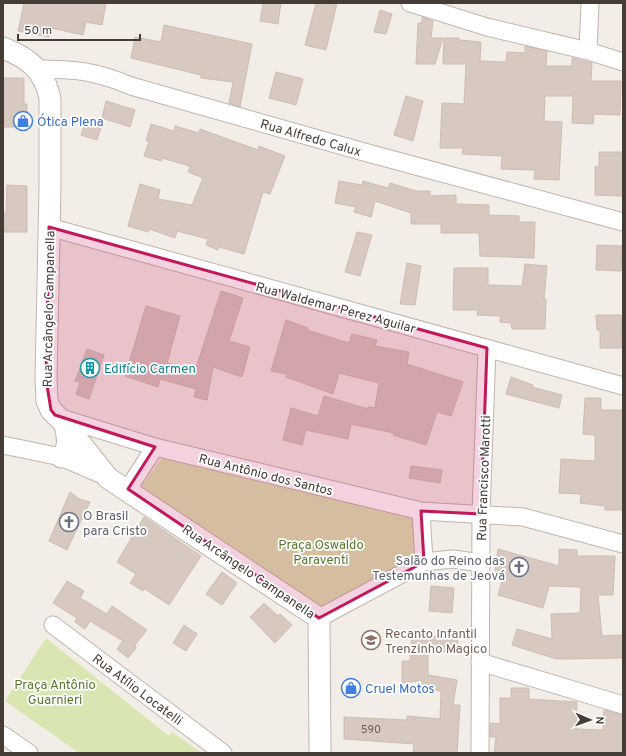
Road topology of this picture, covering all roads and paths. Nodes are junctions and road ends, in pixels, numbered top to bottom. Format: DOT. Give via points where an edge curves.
graph roads {
  1 [pos="410,3"];
  2 [pos="590,3"];
  3 [pos="3,48"];
  4 [pos="588,51"];
  5 [pos="623,62"];
  6 [pos="37,69"];
  7 [pos="623,222"];
  8 [pos="50,227"];
  9 [pos="487,348"];
  10 [pos="623,386"];
  11 [pos="60,420"];
  12 [pos="3,445"];
  13 [pos="155,447"];
  14 [pos="61,457"];
  15 [pos="108,478"];
  16 [pos="128,489"];
  17 [pos="421,511"];
  18 [pos="481,514"];
  19 [pos="623,544"];
  20 [pos="424,562"];
  21 [pos="481,563"];
  22 [pos="319,618"];
  23 [pos="53,625"];
  24 [pos="480,662"];
  25 [pos="623,705"];
  26 [pos="3,735"];
  27 [pos="29,753"];
  28 [pos="223,753"];
  29 [pos="320,753"];
  30 [pos="480,753"];
  1 -- 4 [label="street" via="487,27"];
  2 -- 4 [label="street"];
  3 -- 6 [label="street" via="23,58"];
  4 -- 5 [label="street"];
  6 -- 7 [label="street, Rua Alfredo Calux" via="80,70 111,77 131,86 364,152"];
  6 -- 8 [label="street, Rua Arcângelo Campanella" via="48,87 50,99"];
  8 -- 9 [label="street, Rua Waldemar Perez Aguilar"];
  8 -- 11 [label="street, Rua Arcângelo Campanella" via="46,393 47,401"];
  9 -- 10 [label="street, Rua Waldemar Perez Aguilar"];
  9 -- 18 [label="street, Rua Francisco Marotti"];
  11 -- 13 [label="street, Rua Antônio dos Santos"];
  11 -- 14 [label="street" via="68,448"];
  11 -- 15 [label="street, Rua Arcângelo Campanella"];
  12 -- 14 [label="street"];
  13 -- 16 [label="street"];
  13 -- 17 [label="street, Rua Antônio dos Santos"];
  14 -- 15 [label="street"];
  15 -- 16 [label="street, Rua Arcângelo Campanella"];
  16 -- 22 [label="street, Rua Arcângelo Campanella"];
  17 -- 18 [label="street, Rua Antônio dos Santos"];
  17 -- 20 [label="street"];
  18 -- 19 [label="street, Rua Antônio dos Santos" via="523,517"];
  18 -- 21 [label="street, Rua Francisco Marotti"];
  20 -- 21 [label="street" via="453,559"];
  20 -- 22 [label="street"];
  21 -- 24 [label="street, Rua Francisco Marotti"];
  22 -- 29 [label="street, Rua Arcângelo Campanella"];
  23 -- 28 [label="street, Rua Atílio Locatelli"];
  24 -- 25 [label="street"];
  24 -- 30 [label="street, Rua Francisco Marotti"];
  26 -- 27 [label="street"];
}
